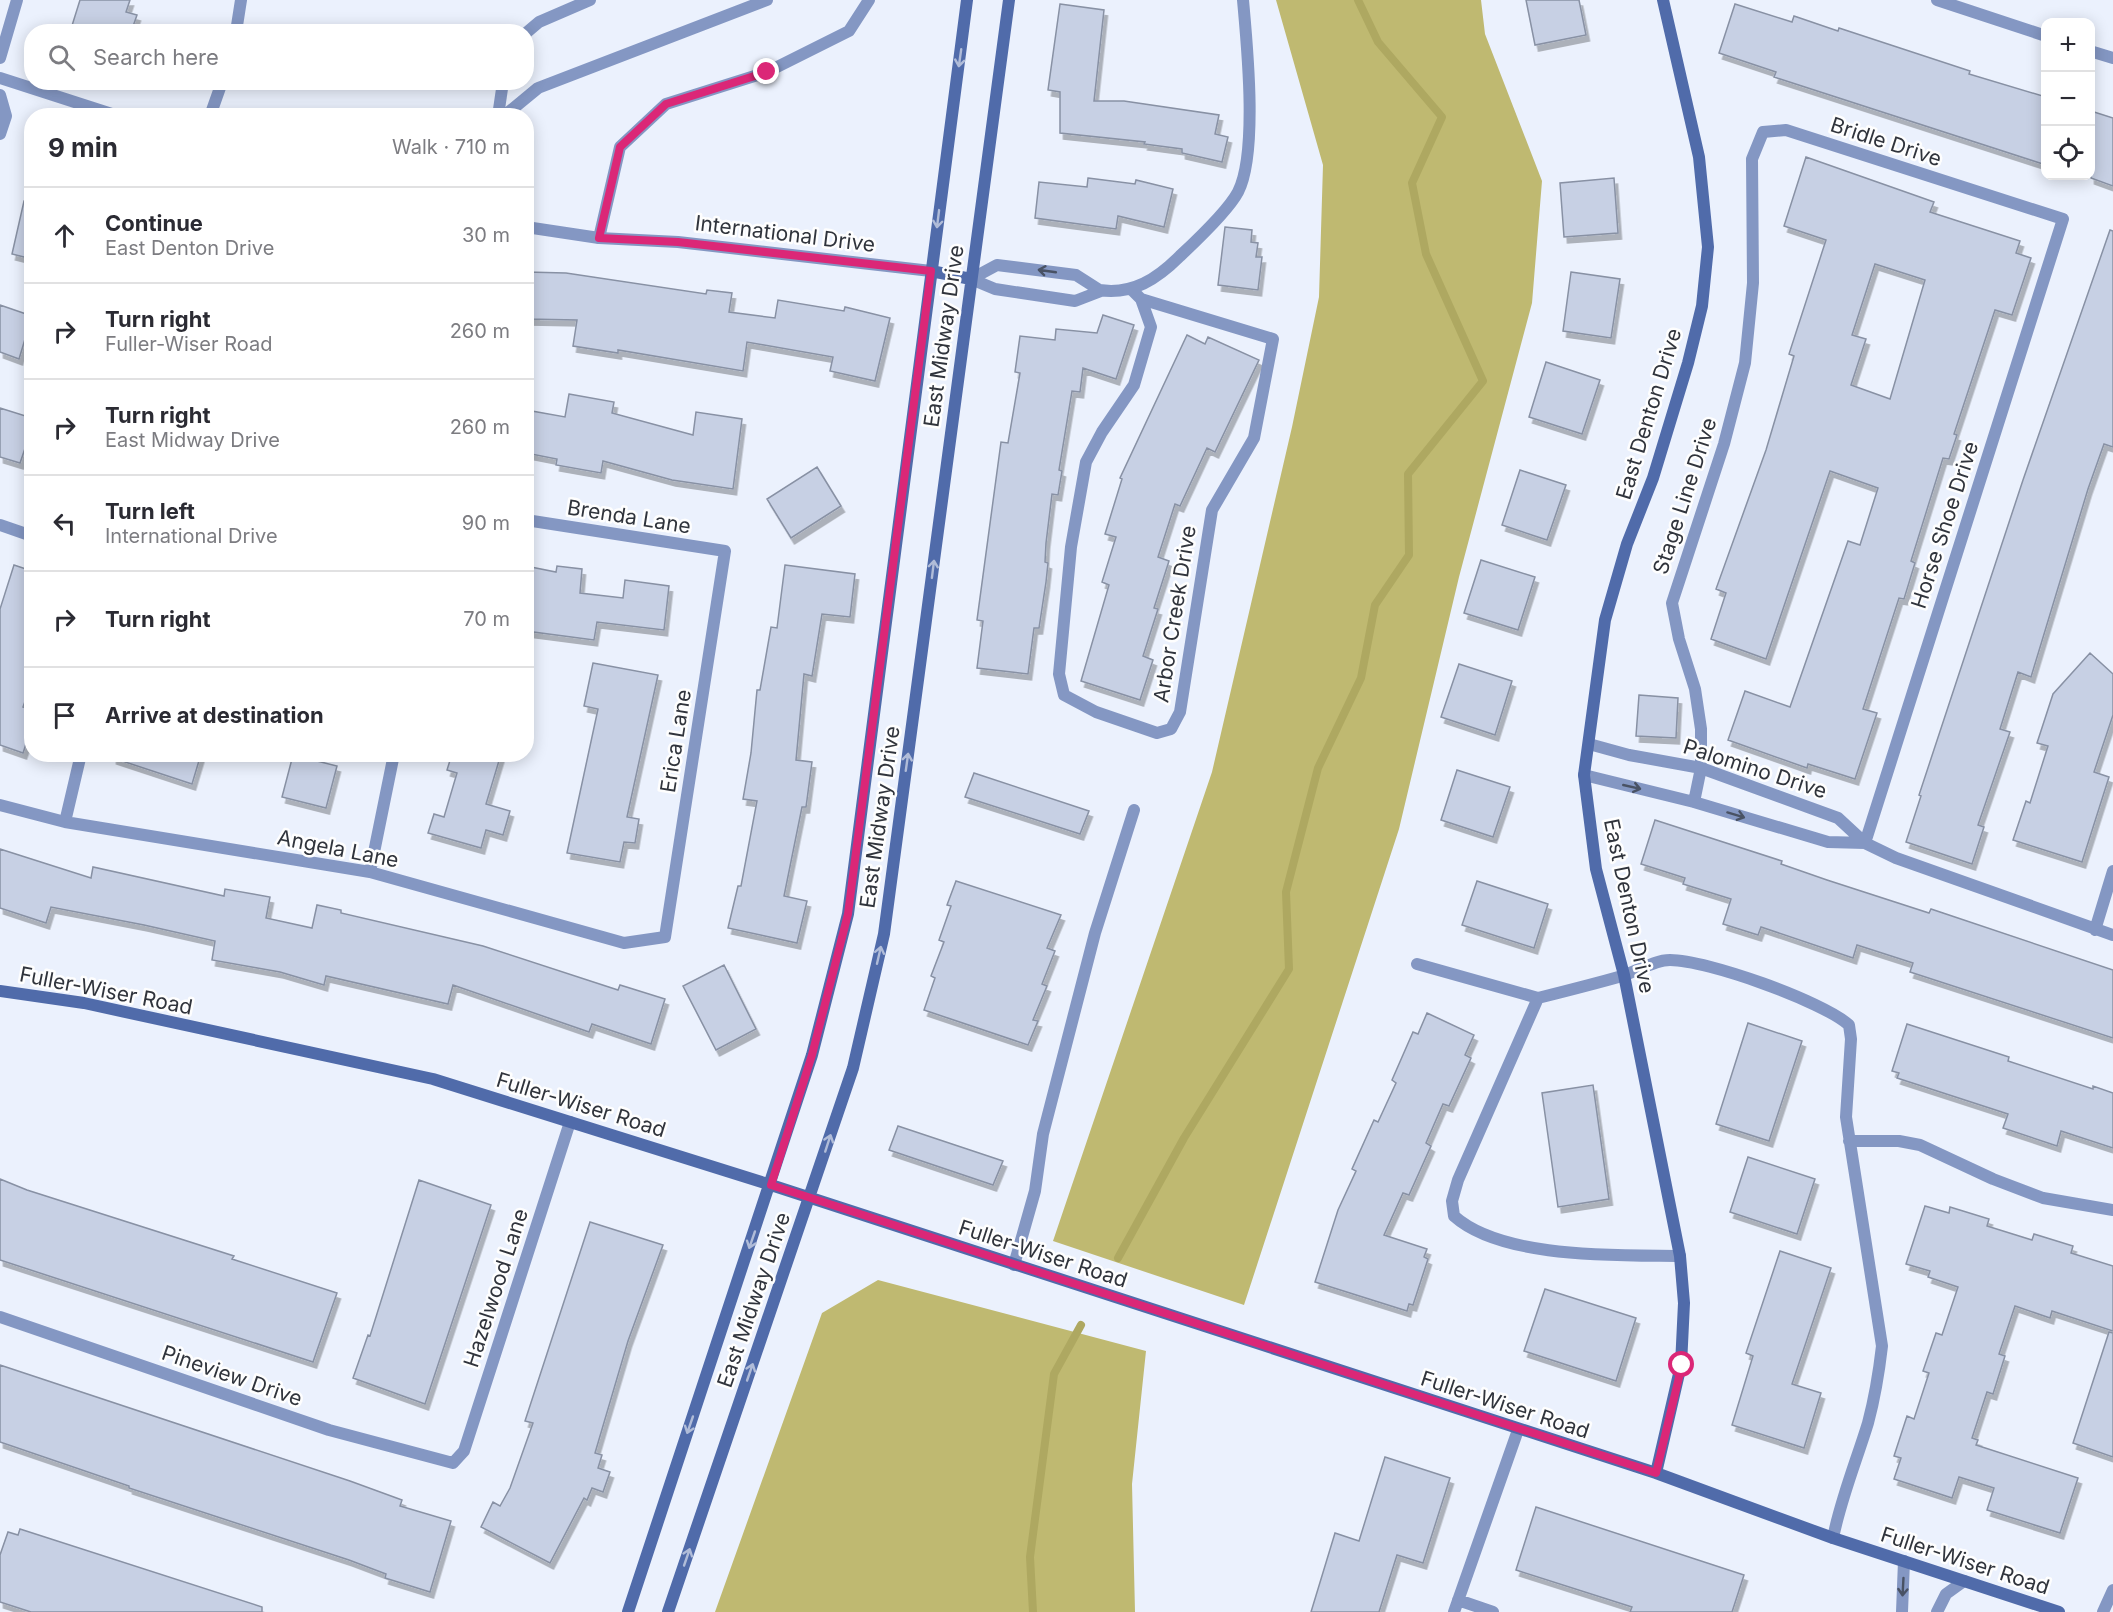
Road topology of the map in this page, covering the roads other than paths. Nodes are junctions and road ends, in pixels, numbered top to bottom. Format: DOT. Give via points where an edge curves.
graph roads {
  1 [pos="18,0"];
  2 [pos="241,0"];
  3 [pos="590,0"];
  4 [pos="767,0"];
  5 [pos="869,0"];
  6 [pos="967,0"];
  7 [pos="1009,0"];
  8 [pos="1243,0"];
  9 [pos="1664,0"];
  10 [pos="1937,0"];
  11 [pos="237,24"];
  12 [pos="534,26"];
  13 [pos="2041,34"];
  14 [pos="2095,52"];
  15 [pos="0,58"];
  16 [pos="2113,58"];
  17 [pos="0,78"];
  18 [pos="24,86"];
  19 [pos="37,90"];
  20 [pos="219,90"];
  21 [pos="502,90"];
  22 [pos="0,95"];
  23 [pos="93,108"];
  24 [pos="213,108"];
  25 [pos="499,108"];
  26 [pos="514,108"];
  27 [pos="0,134"];
  28 [pos="1754,200"];
  29 [pos="2063,219"];
  30 [pos="534,228"];
  31 [pos="599,238"];
  32 [pos="931,271"];
  33 [pos="971,279"];
  34 [pos="1131,289"];
  35 [pos="1099,290"];
  36 [pos="1141,299"];
  37 [pos="534,521"];
  38 [pos="0,525"];
  39 [pos="24,533"];
  40 [pos="725,551"];
  41 [pos="1588,744"];
  42 [pos="79,762"];
  43 [pos="392,762"];
  44 [pos="1701,768"];
  45 [pos="1584,775"];
  46 [pos="1694,802"];
  47 [pos="0,805"];
  48 [pos="1134,810"];
  49 [pos="65,822"];
  50 [pos="1864,843"];
  51 [pos="2113,871"];
  52 [pos="370,872"];
  53 [pos="2095,930"];
  54 [pos="2113,935"];
  55 [pos="665,937"];
  56 [pos="1417,964"];
  57 [pos="1624,975"];
  58 [pos="0,991"];
  59 [pos="1538,998"];
  60 [pos="570,1122"];
  61 [pos="1849,1141"];
  62 [pos="771,1185"];
  63 [pos="809,1198"];
  64 [pos="2113,1210"];
  65 [pos="1680,1256"];
  66 [pos="1014,1265"];
  67 [pos="0,1317"];
  68 [pos="1518,1430"];
  69 [pos="453,1463"];
  70 [pos="1656,1473"];
  71 [pos="1833,1538"];
  72 [pos="1904,1562"];
  73 [pos="1964,1581"];
  74 [pos="2113,1590"];
  75 [pos="1456,1606"];
  76 [pos="628,1612"];
  77 [pos="668,1612"];
  78 [pos="1493,1612"];
  79 [pos="1902,1612"];
  80 [pos="1937,1612"];
  81 [pos="2059,1612"];
  82 [pos="2103,1612"];
  1 -- 15 [label="street"];
  2 -- 11 [label="street"];
  3 -- 12 [label="street"];
  4 -- 26 [label="street" via="538,88"];
  5 -- 31 [label="street" via="849,32 767,72 666,104 620,147"];
  6 -- 32 [label="street, East Midway Drive, one-way"];
  7 -- 33 [label="street, East Midway Drive"];
  8 -- 34 [label="street" via="1248,53 1248,155 1238,192 1160,276"];
  9 -- 41 [label="street, East Denton Drive" via="1699,157 1708,247 1702,306 1653,478 1627,544 1605,620"];
  10 -- 13 [label="street"];
  14 -- 16 [label="street"];
  17 -- 18 [label="street"];
  19 -- 23 [label="street"];
  20 -- 24 [label="street"];
  21 -- 25 [label="street"];
  22 -- 27 [label="street" via="6,116"];
  28 -- 29 [label="street, Bridle Drive" via="1752,159 1763,132 1786,130"];
  28 -- 44 [label="street, Stage Line Drive" via="1753,284 1745,363 1724,444 1672,603 1695,689"];
  29 -- 50 [label="street, Horse Shoe Drive"];
  30 -- 31 [label="street, International Drive"];
  31 -- 32 [label="street, International Drive" via="678,242"];
  32 -- 33 [label="street"];
  32 -- 62 [label="street, East Midway Drive" via="848,914 812,1055"];
  35 -- 33 [label="street, one-way" via="1076,275 997,265"];
  33 -- 35 [label="street" via="995,289 1075,301"];
  63 -- 33 [label="street, East Midway Drive, one-way" via="853,1068 884,934"];
  34 -- 35 [label="street"];
  34 -- 36 [label="street, Arbor Creek Drive"];
  36 -- 36 [label="street, Arbor Creek Drive" via="1151,327 1134,385 1086,462 1071,548 1059,674 1064,695 1096,712 1156,733 1171,729 1180,712 1212,510 1254,438 1273,339"];
  37 -- 40 [label="street, Brenda Lane"];
  38 -- 39 [label="street"];
  40 -- 55 [label="street, Erica Lane"];
  41 -- 44 [label="street, Palomino Drive"];
  41 -- 45 [label="street, East Denton Drive"];
  42 -- 49 [label="street"];
  43 -- 52 [label="street"];
  44 -- 46 [label="street, Stage Line Drive"];
  44 -- 50 [label="street, Palomino Drive" via="1838,818"];
  45 -- 46 [label="street, Palomino Drive, one-way"];
  45 -- 57 [label="street, East Denton Drive" via="1596,869"];
  46 -- 50 [label="street, Palomino Drive, one-way" via="1828,842"];
  47 -- 49 [label="street, Angela Lane"];
  48 -- 66 [label="street" via="1092,945 1042,1134 1035,1191"];
  49 -- 52 [label="street, Angela Lane"];
  50 -- 53 [label="street, Palomino Drive"];
  51 -- 53 [label="street"];
  52 -- 55 [label="street, Angela Lane" via="624,943"];
  53 -- 54 [label="street, Palomino Drive"];
  56 -- 59 [label="street"];
  57 -- 59 [label="street"];
  57 -- 61 [label="street" via="1668,960 1704,965 1836,1013 1849,1025 1851,1039 1846,1117"];
  57 -- 65 [label="street, East Denton Drive"];
  58 -- 60 [label="street, Fuller-Wiser Road" via="84,1003 433,1079"];
  59 -- 65 [label="street" via="1458,1180 1452,1201 1454,1216 1465,1226 1521,1246 1588,1254"];
  60 -- 62 [label="street, Fuller-Wiser Road"];
  60 -- 69 [label="street, Hazelwood Lane" via="464,1451"];
  61 -- 64 [label="street" via="1920,1145 2043,1198"];
  61 -- 71 [label="street" via="1882,1346 1868,1423 1840,1504"];
  62 -- 63 [label="street, Fuller-Wiser Road"];
  62 -- 76 [label="street, East Midway Drive, one-way"];
  63 -- 66 [label="street, Fuller-Wiser Road"];
  77 -- 63 [label="street, East Midway Drive, one-way"];
  65 -- 70 [label="street, East Denton Drive" via="1684,1303 1682,1365"];
  66 -- 68 [label="street, Fuller-Wiser Road"];
  67 -- 69 [label="street, Pineview Drive" via="329,1430"];
  68 -- 70 [label="street, Fuller-Wiser Road"];
  68 -- 75 [label="street"];
  70 -- 71 [label="street, Fuller-Wiser Road"];
  71 -- 72 [label="street, Fuller-Wiser Road"];
  72 -- 73 [label="street, Fuller-Wiser Road"];
  72 -- 79 [label="street, one-way"];
  73 -- 80 [label="street" via="1946,1594"];
  73 -- 81 [label="street, Fuller-Wiser Road"];
  74 -- 82 [label="street"];
  75 -- 78 [label="street"];
}
